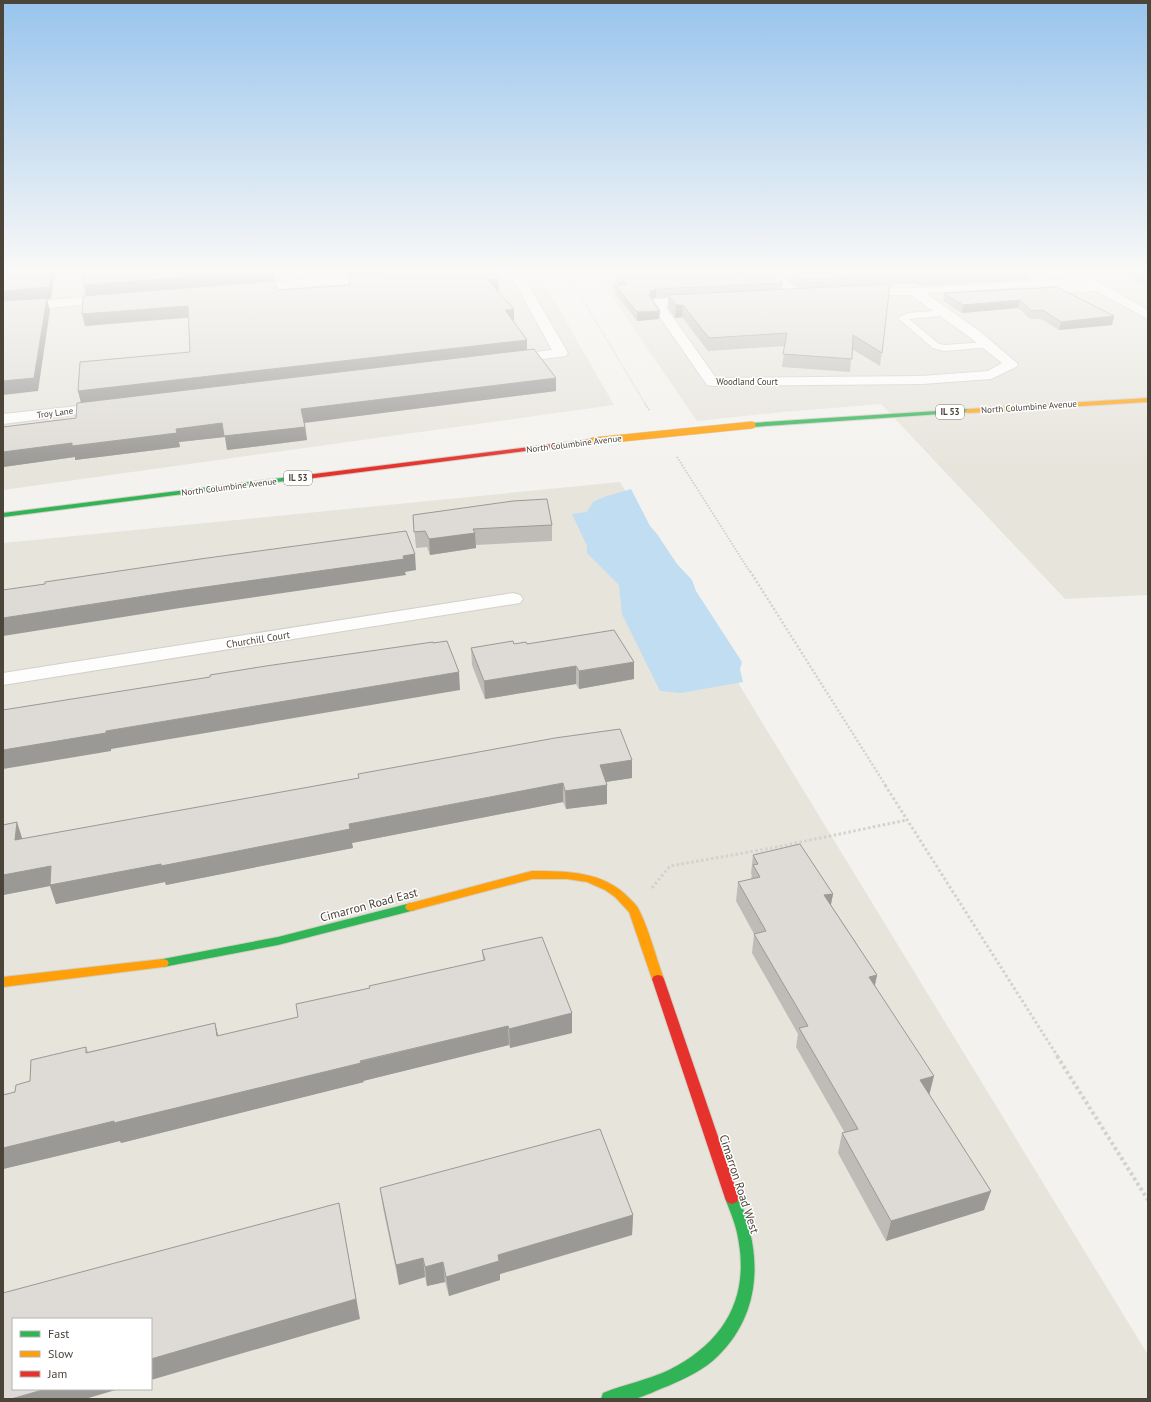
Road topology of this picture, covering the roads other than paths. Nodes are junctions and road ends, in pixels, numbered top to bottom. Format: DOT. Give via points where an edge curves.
graph roads {
  1 [pos="552,337"];
  2 [pos="680,337"];
  3 [pos="926,337"];
  4 [pos="978,337"];
  5 [pos="988,345"];
  6 [pos="498,361"];
  7 [pos="1148,400"];
  8 [pos="121,405"];
  9 [pos="3,419"];
  10 [pos="3,515"];
  11 [pos="513,599"];
  12 [pos="3,679"];
  13 [pos="3,982"];
  14 [pos="665,1002"];
  15 [pos="609,1399"];
  1 -- 6 [label="street" via="561,353"];
  2 -- 5 [label="street, Woodland Court" via="712,382 922,380 991,375 1011,364"];
  3 -- 5 [label="lane" via="936,346 944,348"];
  4 -- 5 [label="street, Woodland Court"];
  7 -- 10 [label="main road, North Columbine Avenue / IL 53, bridge" via="752,425 593,441"];
  8 -- 9 [label="street, Troy Lane"];
  11 -- 12 [label="street, Churchill Court"];
  13 -- 14 [label="main road, Cimarron Road East" via="192,958 301,936 532,875 556,874 576,875 598,882 619,894 634,910"];
  14 -- 15 [label="main road, Cimarron Road West" via="744,1233 748,1264 746,1295 737,1320 723,1342 702,1360 669,1379"];
}
